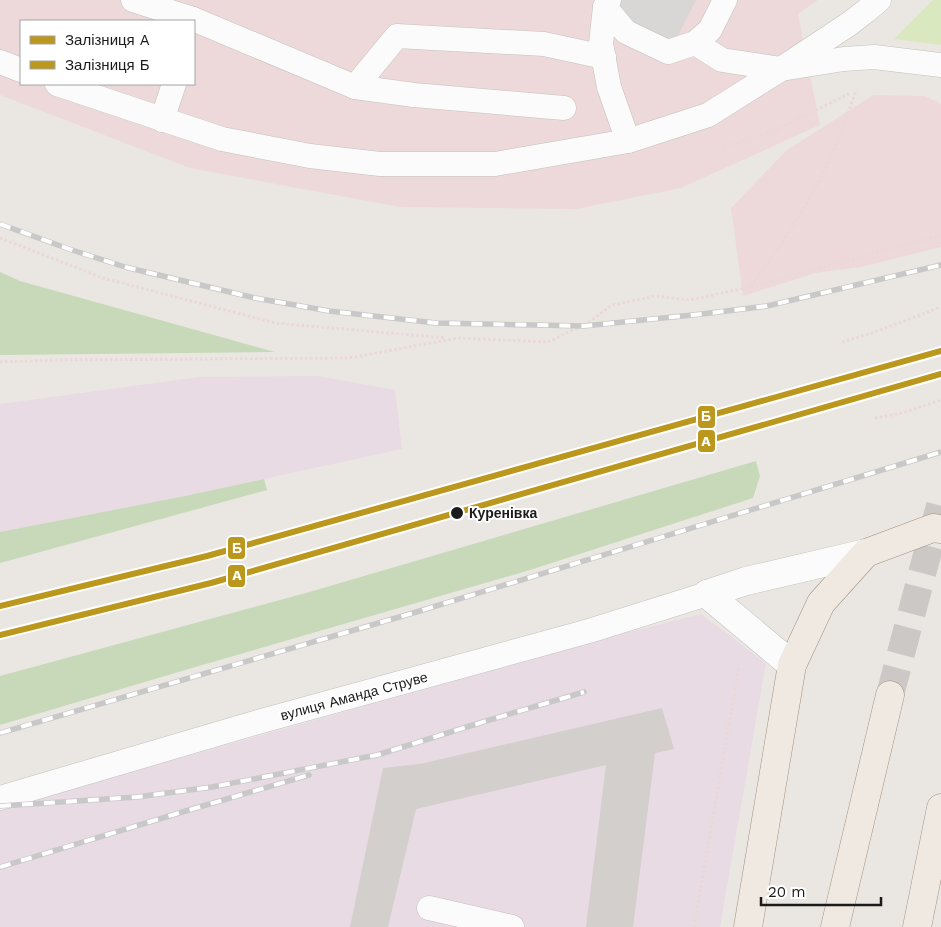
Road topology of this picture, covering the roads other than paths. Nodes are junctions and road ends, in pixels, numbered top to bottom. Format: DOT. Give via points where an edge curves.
graph roads {
  1 [pos="133,0"];
  2 [pos="725,0"];
  3 [pos="879,0"];
  4 [pos="607,3"];
  5 [pos="193,20"];
  6 [pos="195,21"];
  7 [pos="695,43"];
  8 [pos="604,57"];
  9 [pos="0,62"];
  10 [pos="941,64"];
  11 [pos="781,69"];
  12 [pos="20,70"];
  13 [pos="60,85"];
  14 [pos="174,85"];
  15 [pos="355,87"];
  16 [pos="564,108"];
  17 [pos="162,120"];
  18 [pos="628,141"];
  19 [pos="938,528"];
  20 [pos="866,553"];
  21 [pos="707,594"];
  22 [pos="792,665"];
  23 [pos="890,695"];
  24 [pos="0,798"];
  25 [pos="941,808"];
  26 [pos="429,908"];
  27 [pos="512,927"];
  28 [pos="748,927"];
  29 [pos="835,927"];
  30 [pos="917,927"];
  1 -- 5 [label="lane"];
  2 -- 7 [label="lane" via="710,30"];
  3 -- 11 [label="lane"];
  4 -- 7 [label="lane" via="626,32 668,52"];
  4 -- 8 [label="lane" via="602,44"];
  6 -- 15 [label="lane"];
  7 -- 11 [label="lane" via="722,60"];
  8 -- 15 [label="lane" via="544,44 397,36"];
  8 -- 18 [label="lane" via="609,87"];
  9 -- 12 [label="lane"];
  10 -- 11 [label="lane" via="874,57"];
  11 -- 18 [label="lane" via="708,115"];
  13 -- 17 [label="lane"];
  14 -- 17 [label="lane"];
  15 -- 16 [label="lane" via="414,96"];
  17 -- 18 [label="lane" via="222,139 310,156 380,164 495,164"];
  19 -- 20 [label="main road"];
  20 -- 21 [label="street, вулиця Аманда Струве" via="746,581"];
  20 -- 22 [label="main road" via="821,603"];
  21 -- 22 [label="street"];
  21 -- 24 [label="lane, вулиця Аманда Струве" via="589,632 258,722"];
  22 -- 28 [label="main road"];
  23 -- 29 [label="main road"];
  25 -- 30 [label="main road"];
  26 -- 27 [label="lane"];
}
